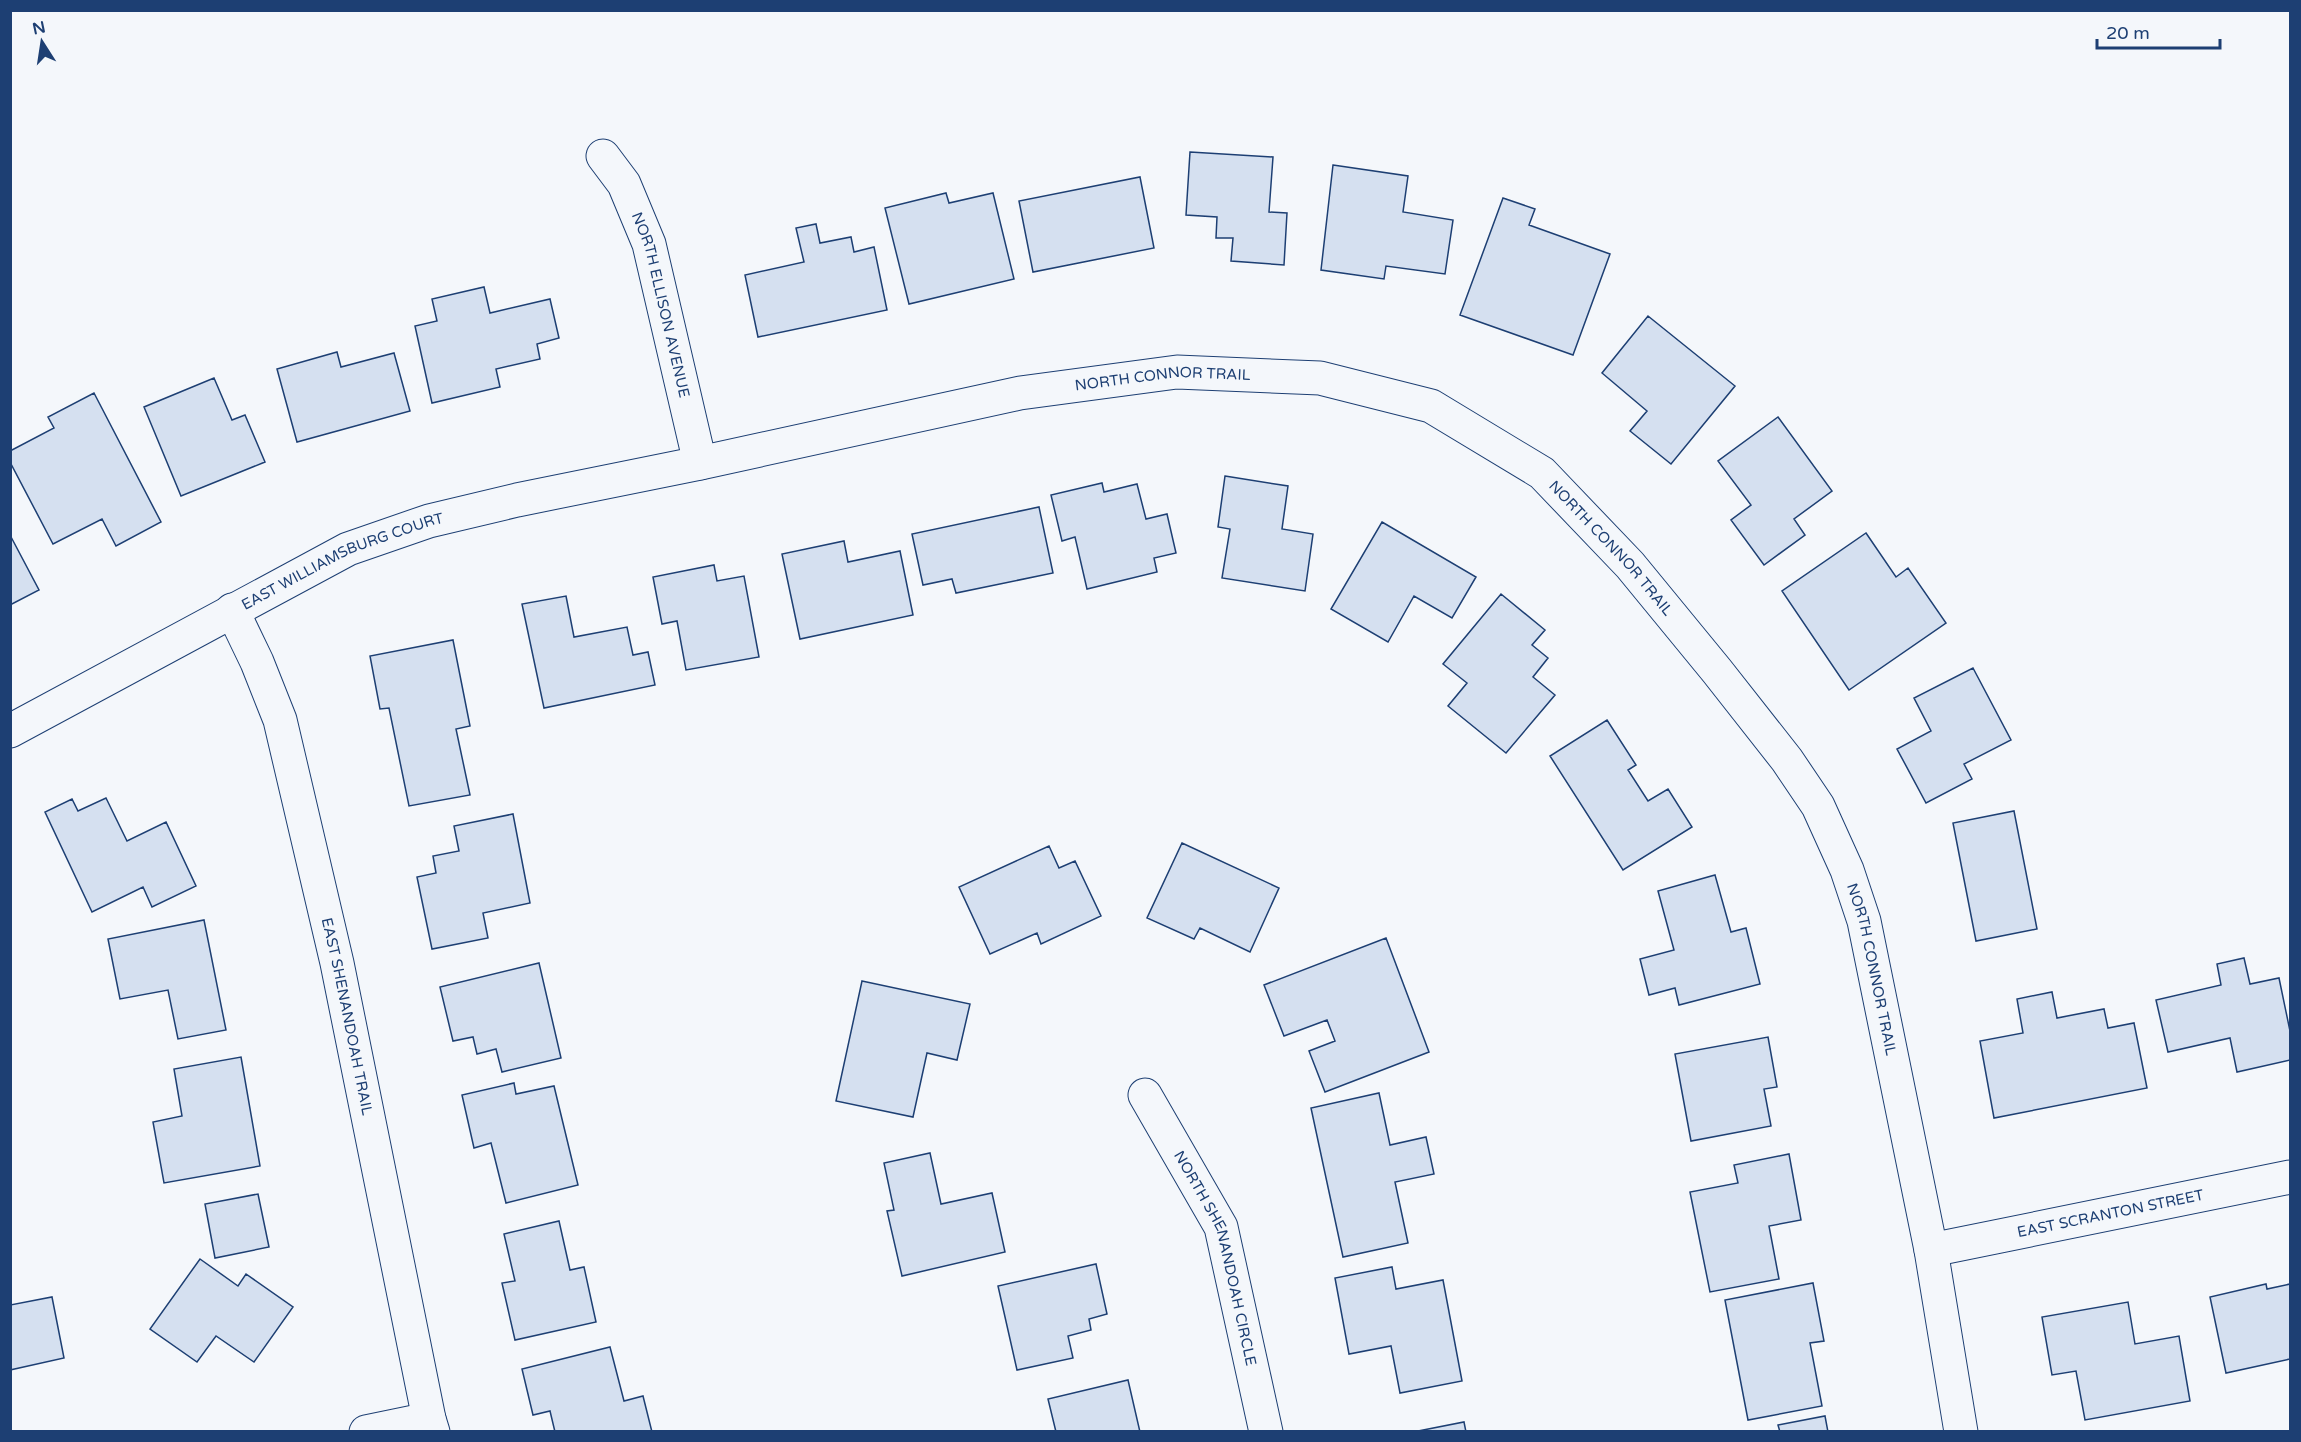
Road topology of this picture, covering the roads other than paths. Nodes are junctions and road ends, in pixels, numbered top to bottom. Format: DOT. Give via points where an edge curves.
graph roads {
  1 [pos="603,156"];
  2 [pos="700,463"];
  3 [pos="232,610"];
  4 [pos="10,731"];
  5 [pos="1145,1095"];
  6 [pos="2290,1177"];
  7 [pos="1931,1250"];
  8 [pos="431,1425"];
  9 [pos="366,1431"];
  10 [pos="1266,1431"];
  11 [pos="1961,1431"];
  1 -- 2 [label="street, NORTH ELLISON AVENUE" via="624,184 649,244"];
  2 -- 3 [label="street, EAST WILLIAMSBURG COURT" via="429,521 348,549"];
  2 -- 7 [label="street, NORTH CONNOR TRAIL" via="1020,393 1178,372 1320,378 1431,406 1542,473 1630,565 1787,760 1818,806 1847,870 1864,921"];
  3 -- 4 [label="street, EAST WILLIAMSBURG COURT"];
  3 -- 8 [label="street, EAST SHENANDOAH TRAIL" via="258,662 280,720 337,963"];
  5 -- 10 [label="street, NORTH SHENANDOAH CIRCLE" via="1221,1227"];
  6 -- 7 [label="street, EAST SCRANTON STREET"];
  7 -- 11 [label="street, NORTH CONNOR TRAIL"];
  8 -- 9 [label="street"];
}
